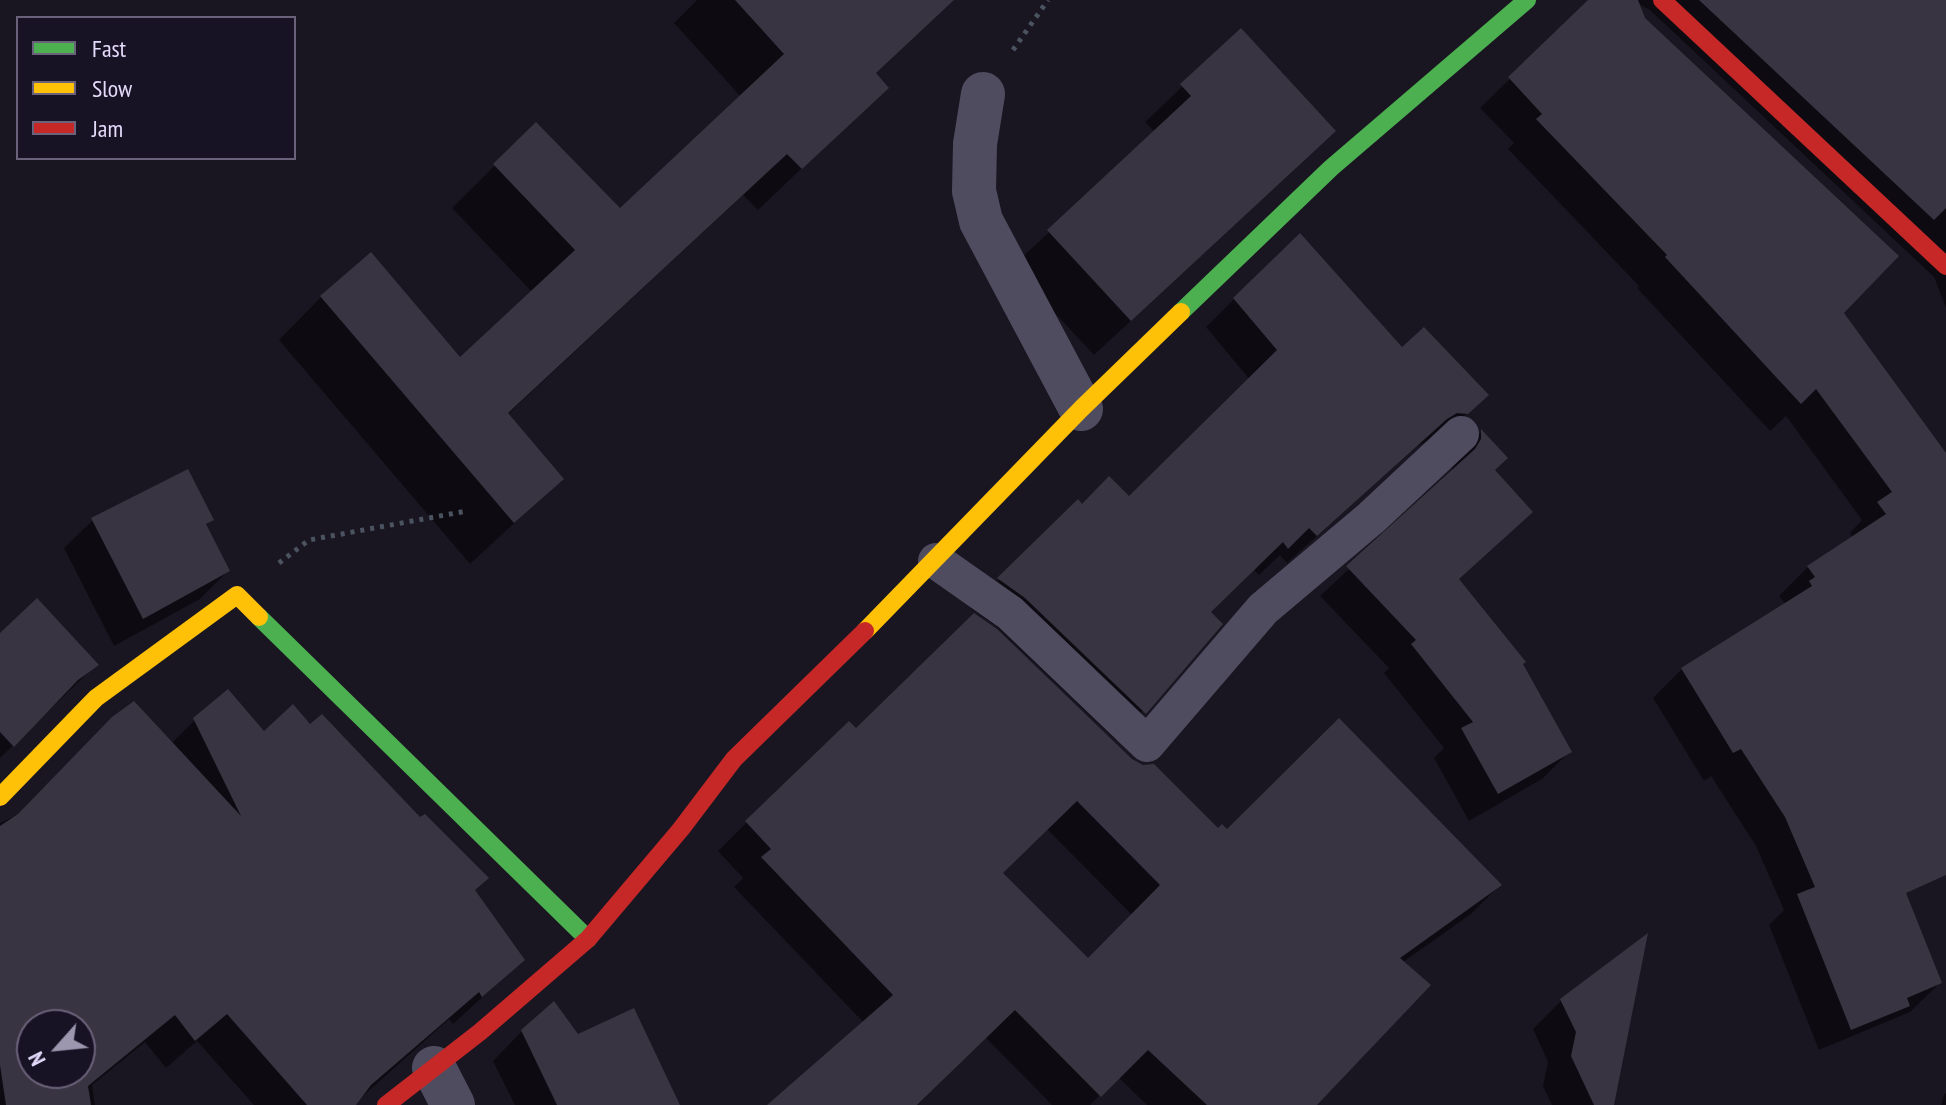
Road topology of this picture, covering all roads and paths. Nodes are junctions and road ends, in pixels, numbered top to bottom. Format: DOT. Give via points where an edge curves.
graph roads {
  1 [pos="1527,0"];
  2 [pos="1662,0"];
  3 [pos="983,94"];
  4 [pos="1946,266"];
  5 [pos="1081,409"];
  6 [pos="1461,434"];
  7 [pos="467,511"];
  8 [pos="936,561"];
  9 [pos="237,595"];
  10 [pos="0,797"];
  11 [pos="588,939"];
  12 [pos="444,1087"];
  13 [pos="386,1105"];
  1 -- 5 [label="street" via="1331,168"];
  2 -- 4 [label="street"];
  3 -- 5 [label="street" via="974,191 981,221"];
  5 -- 8 [label="street"];
  6 -- 8 [label="lane" via="1263,609 1147,744 1010,613"];
  7 -- 9 [label="path" via="309,540"];
  8 -- 11 [label="street" via="734,759"];
  9 -- 10 [label="street" via="96,698"];
  9 -- 11 [label="street"];
  11 -- 12 [label="street"];
  12 -- 13 [label="street"];
}
